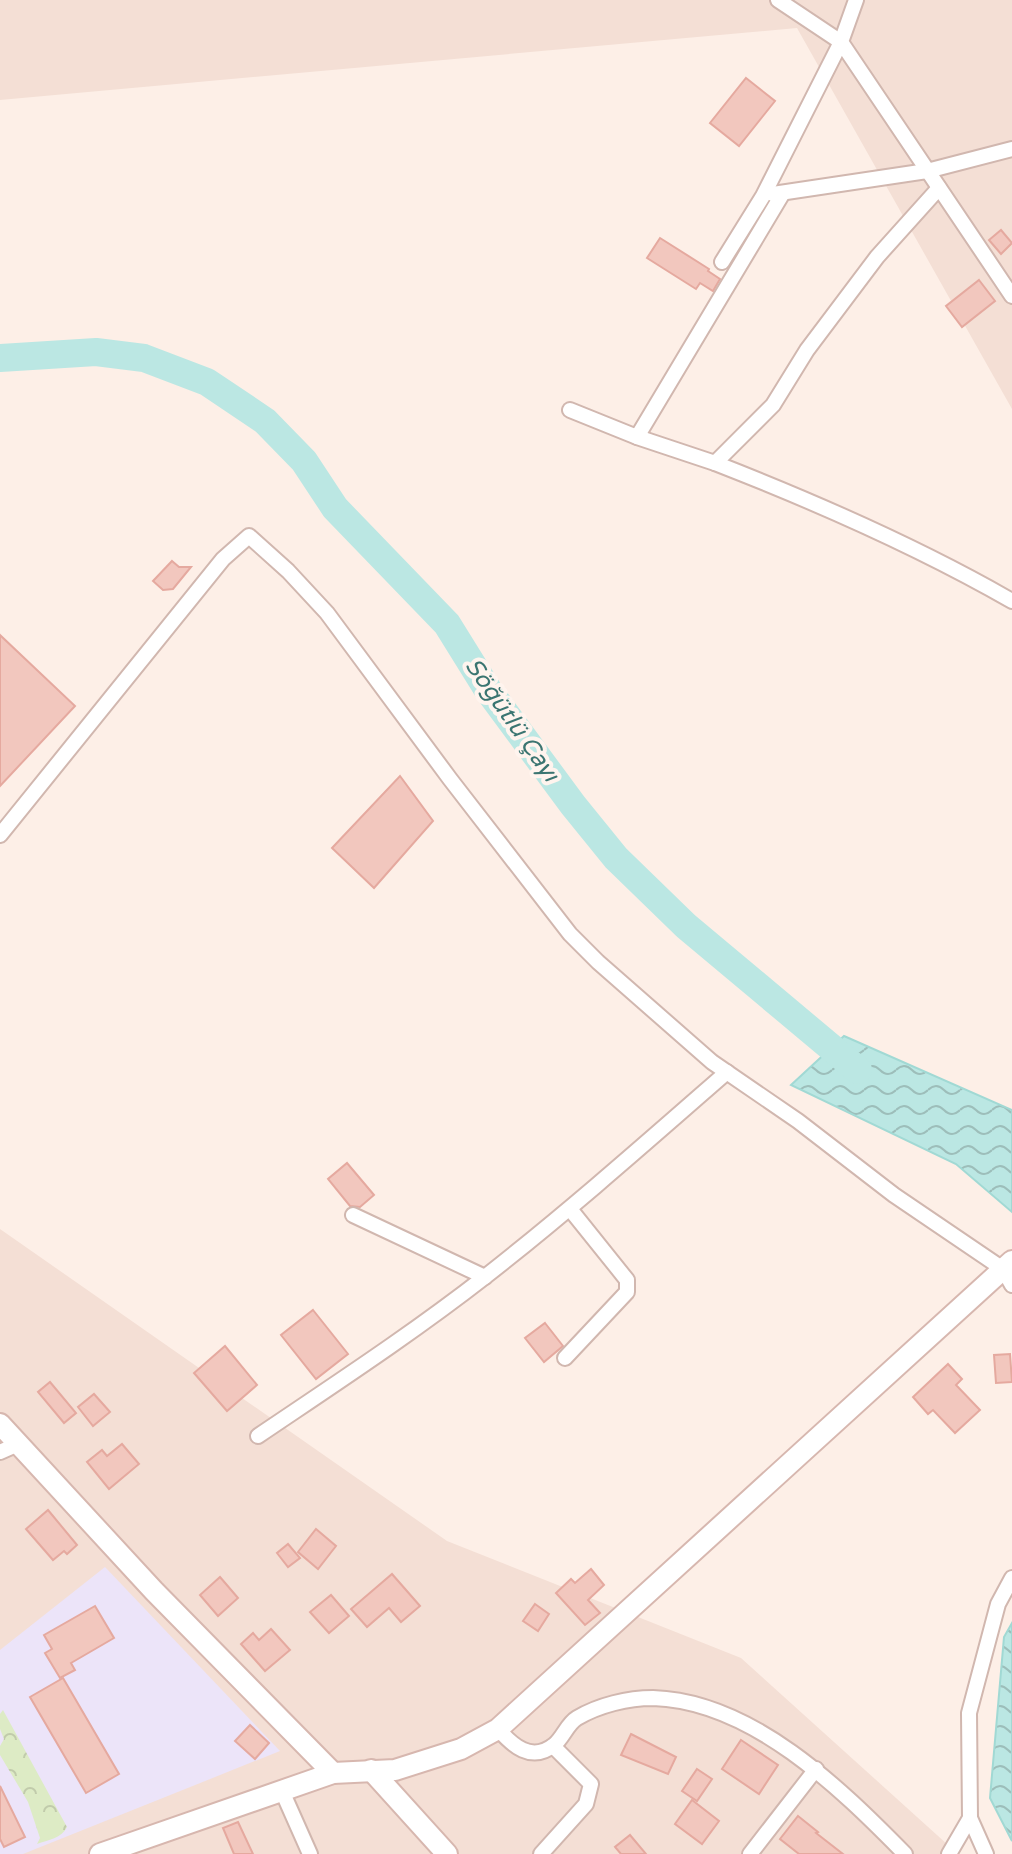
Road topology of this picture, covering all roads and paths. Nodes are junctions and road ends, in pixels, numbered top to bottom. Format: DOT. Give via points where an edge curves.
graph roads {
  1 [pos="778,0"];
  2 [pos="856,0"];
  3 [pos="841,42"];
  4 [pos="1012,149"];
  5 [pos="927,171"];
  6 [pos="939,188"];
  7 [pos="783,193"];
  8 [pos="763,196"];
  9 [pos="722,262"];
  10 [pos="1012,296"];
  11 [pos="570,410"];
  12 [pos="637,437"];
  13 [pos="715,463"];
  14 [pos="1012,601"];
  15 [pos="0,835"];
  16 [pos="727,1072"];
  17 [pos="570,1209"];
  18 [pos="353,1215"];
  19 [pos="1009,1272"];
  20 [pos="485,1277"];
  21 [pos="565,1358"];
  22 [pos="0,1424"];
  23 [pos="258,1436"];
  24 [pos="9,1448"];
  25 [pos="1012,1578"];
  26 [pos="498,1729"];
  27 [pos="553,1746"];
  28 [pos="816,1769"];
  29 [pos="371,1770"];
  30 [pos="333,1773"];
  31 [pos="282,1791"];
  32 [pos="970,1818"];
  33 [pos="100,1854"];
  34 [pos="310,1854"];
  35 [pos="447,1854"];
  36 [pos="541,1854"];
  37 [pos="750,1854"];
  38 [pos="905,1854"];
  39 [pos="949,1854"];
  40 [pos="986,1854"];
  1 -- 3 [label="street"];
  2 -- 3 [label="street"];
  3 -- 5 [label="street"];
  3 -- 8 [label="street"];
  4 -- 5 [label="street"];
  5 -- 6 [label="street"];
  5 -- 7 [label="street"];
  6 -- 10 [label="street"];
  6 -- 13 [label="street" via="877,257 773,405"];
  7 -- 8 [label="street"];
  7 -- 12 [label="street"];
  8 -- 9 [label="street"];
  11 -- 12 [label="street"];
  12 -- 13 [label="street"];
  13 -- 14 [label="street" via="899,543"];
  15 -- 16 [label="street" via="223,559 249,536 327,613 570,934"];
  16 -- 17 [label="street"];
  16 -- 19 [label="street"];
  17 -- 20 [label="street"];
  17 -- 21 [label="street" via="627,1280 627,1292"];
  18 -- 20 [label="street"];
  19 -- 26 [label="main road"];
  20 -- 23 [label="street"];
  22 -- 24 [label="main road"];
  24 -- 30 [label="main road"];
  25 -- 32 [label="street" via="998,1604 969,1713"];
  26 -- 27 [label="street" via="516,1749 535,1752"];
  26 -- 29 [label="main road" via="461,1749 395,1770"];
  27 -- 28 [label="street" via="574,1720 602,1705 651,1698 691,1703 739,1721"];
  27 -- 36 [label="street" via="591,1784 586,1804"];
  28 -- 37 [label="street"];
  28 -- 38 [label="street"];
  29 -- 30 [label="main road"];
  29 -- 35 [label="main road"];
  30 -- 31 [label="main road"];
  31 -- 33 [label="main road"];
  31 -- 34 [label="street"];
  32 -- 39 [label="street"];
  32 -- 40 [label="street"];
}
